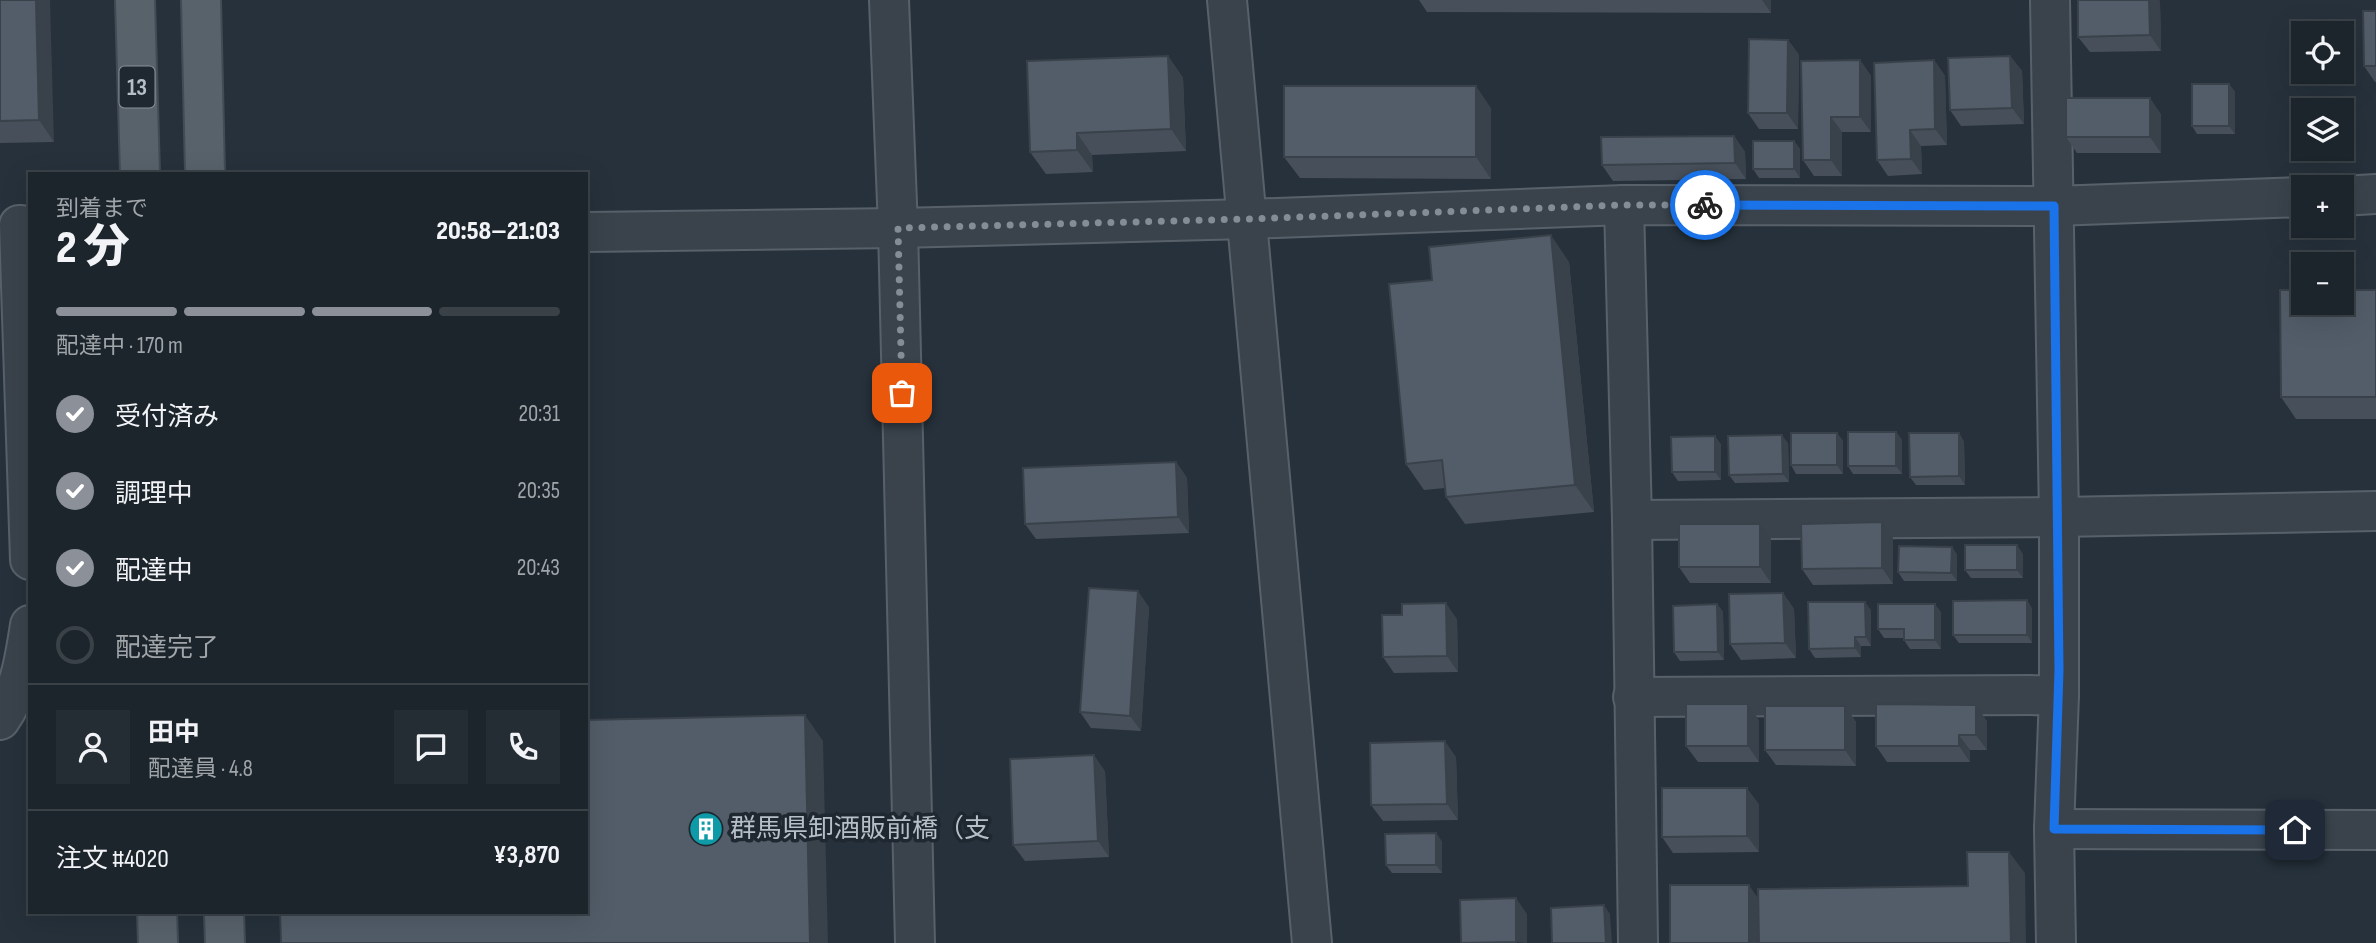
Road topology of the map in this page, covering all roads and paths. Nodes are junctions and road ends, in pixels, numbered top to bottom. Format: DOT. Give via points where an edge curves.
graph roads {
  1 [pos="135,0"];
  2 [pos="201,0"];
  3 [pos="889,0"];
  4 [pos="1227,0"];
  5 [pos="2050,0"];
  6 [pos="140,172"];
  7 [pos="205,172"];
  8 [pos="2376,194"];
  9 [pos="2354,195"];
  10 [pos="2291,197"];
  11 [pos="1624,205"];
  12 [pos="2054,206"];
  13 [pos="1248,219"];
  14 [pos="16,225"];
  15 [pos="898,228"];
  16 [pos="588,232"];
  17 [pos="2376,511"];
  18 [pos="28,512"];
  19 [pos="2059,517"];
  20 [pos="1632,520"];
  21 [pos="28,638"];
  22 [pos="2059,695"];
  23 [pos="1633,697"];
  24 [pos="0,720"];
  25 [pos="2054,829"];
  26 [pos="2376,830"];
  27 [pos="157,914"];
  28 [pos="224,914"];
  29 [pos="158,943"];
  30 [pos="225,943"];
  31 [pos="915,943"];
  32 [pos="1312,943"];
  33 [pos="1638,943"];
  34 [pos="2056,943"];
  1 -- 6 [label="main road, 13"];
  2 -- 7 [label="main road"];
  3 -- 15 [label="street"];
  4 -- 13 [label="street"];
  5 -- 12 [label="street"];
  8 -- 9 [label="street"];
  10 -- 12 [label="street"];
  11 -- 12 [label="street"];
  11 -- 13 [label="street"];
  11 -- 20 [label="street"];
  12 -- 19 [label="street"];
  13 -- 15 [label="street"];
  13 -- 32 [label="street"];
  14 -- 18 [label="street"];
  15 -- 16 [label="street"];
  15 -- 31 [label="street"];
  17 -- 19 [label="street"];
  19 -- 20 [label="street"];
  19 -- 22 [label="street"];
  20 -- 23 [label="street"];
  21 -- 24 [label="street" via="24,665"];
  22 -- 23 [label="street"];
  22 -- 25 [label="street"];
  23 -- 33 [label="street"];
  25 -- 26 [label="street"];
  25 -- 34 [label="street"];
  27 -- 29 [label="main road"];
  28 -- 30 [label="main road"];
}
